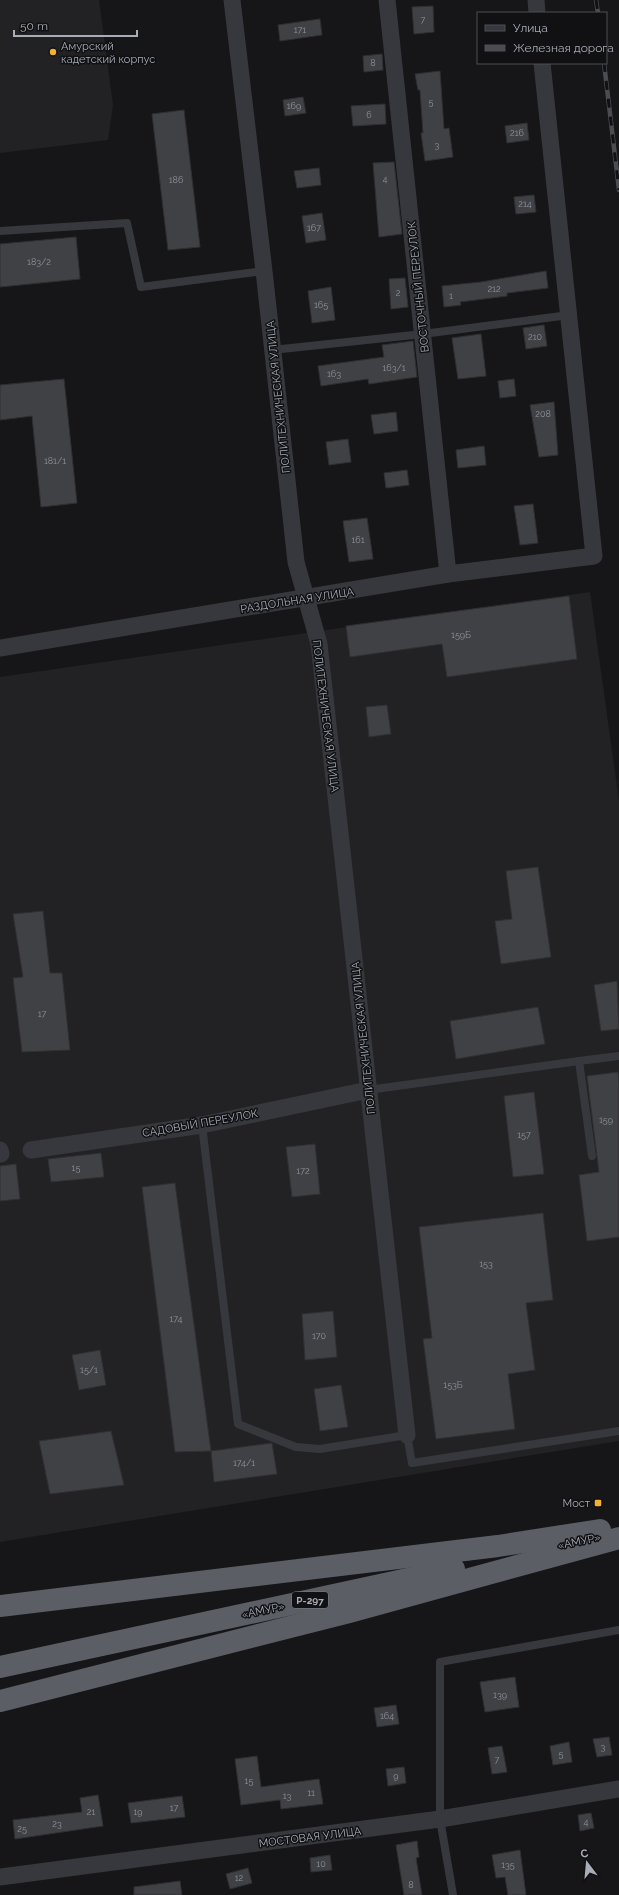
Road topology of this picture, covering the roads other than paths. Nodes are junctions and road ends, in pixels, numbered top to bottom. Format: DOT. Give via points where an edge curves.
graph roads {
  1 [pos="232,0"];
  2 [pos="387,0"];
  3 [pos="536,0"];
  4 [pos="537,12"];
  5 [pos="542,64"];
  6 [pos="0,231"];
  7 [pos="264,271"];
  8 [pos="568,315"];
  9 [pos="423,334"];
  10 [pos="272,350"];
  11 [pos="448,574"];
  12 [pos="305,598"];
  13 [pos="0,648"];
  14 [pos="619,1056"];
  15 [pos="579,1061"];
  16 [pos="368,1090"];
  17 [pos="202,1125"];
  18 [pos="31,1150"];
  19 [pos="592,1156"];
  20 [pos="619,1431"];
  21 [pos="407,1435"];
  22 [pos="619,1528"];
  23 [pos="619,1533"];
  24 [pos="619,1538"];
  25 [pos="0,1606"];
  26 [pos="619,1630"];
  27 [pos="0,1667"];
  28 [pos="0,1701"];
  29 [pos="619,1790"];
  30 [pos="440,1820"];
  31 [pos="0,1877"];
  32 [pos="453,1895"];
  1 -- 7 [label="street, ПОЛИТЕХНИЧЕСКАЯ УЛИЦА"];
  2 -- 9 [label="street, ВОСТОЧНЫЙ ПЕРЕУЛОК"];
  3 -- 4 [label="street"];
  5 -- 8 [label="street"];
  6 -- 7 [label="lane" via="127,223 141,287"];
  7 -- 10 [label="street, ПОЛИТЕХНИЧЕСКАЯ УЛИЦА"];
  8 -- 9 [label="lane"];
  8 -- 11 [label="street, РАЗДОЛЬНАЯ УЛИЦА" via="594,556"];
  9 -- 10 [label="lane"];
  9 -- 11 [label="street, ВОСТОЧНЫЙ ПЕРЕУЛОК"];
  10 -- 12 [label="street, ПОЛИТЕХНИЧЕСКАЯ УЛИЦА" via="296,562"];
  11 -- 12 [label="street, РАЗДОЛЬНАЯ УЛИЦА"];
  12 -- 13 [label="street, РАЗДОЛЬНАЯ УЛИЦА"];
  12 -- 16 [label="street, ПОЛИТЕХНИЧЕСКАЯ УЛИЦА" via="319,644"];
  14 -- 15 [label="lane"];
  15 -- 16 [label="lane"];
  15 -- 19 [label="lane"];
  16 -- 17 [label="street, САДОВЫЙ ПЕРЕУЛОК"];
  16 -- 21 [label="street, ПОЛИТЕХНИЧЕСКАЯ УЛИЦА"];
  17 -- 18 [label="street, САДОВЫЙ ПЕРЕУЛОК"];
  17 -- 21 [label="lane" via="238,1424 296,1447 320,1449"];
  20 -- 21 [label="lane" via="412,1463"];
  22 -- 25 [label="highway" via="498,1546"];
  23 -- 27 [label="highway, «АМУР» / Р-297"];
  24 -- 28 [label="highway" via="349,1612"];
  26 -- 30 [label="lane" via="440,1662"];
  29 -- 30 [label="street, МОСТОВАЯ УЛИЦА"];
  30 -- 31 [label="street, МОСТОВАЯ УЛИЦА"];
  30 -- 32 [label="lane"];
}
